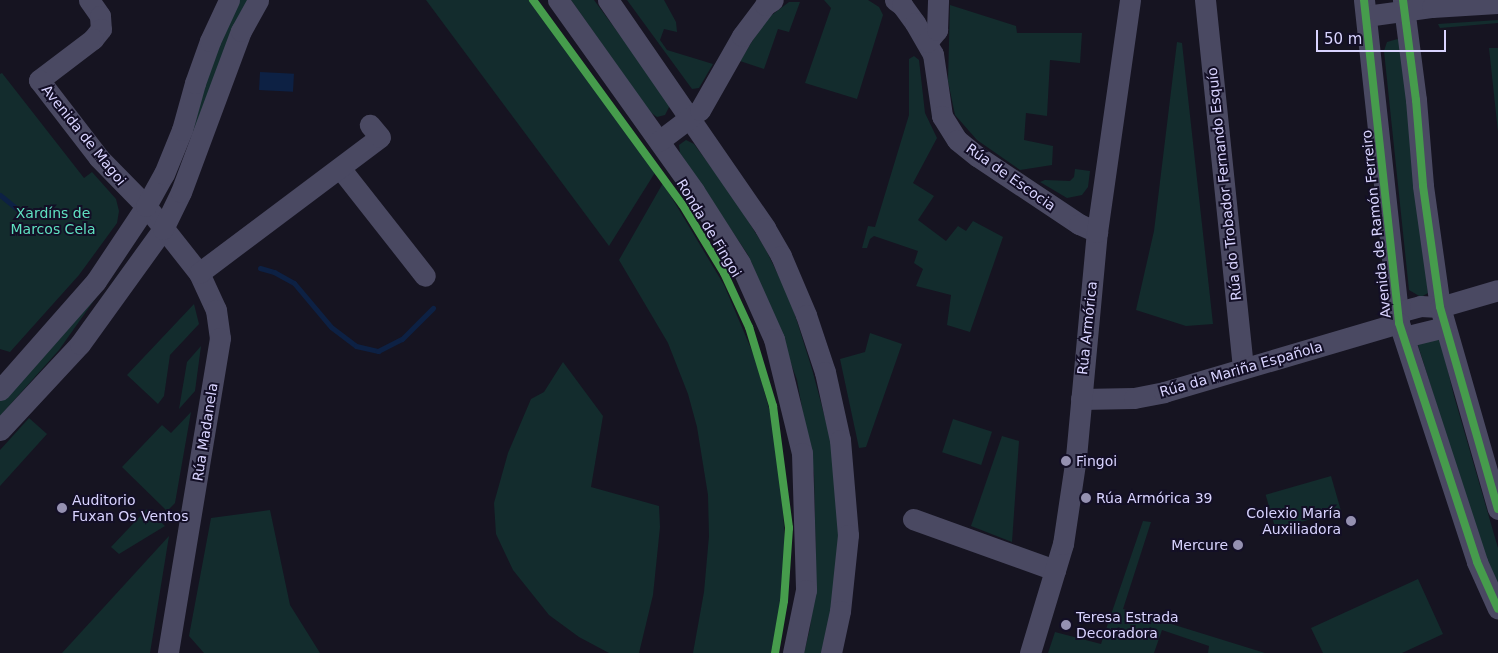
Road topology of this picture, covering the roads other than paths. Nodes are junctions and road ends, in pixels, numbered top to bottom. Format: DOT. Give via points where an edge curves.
graph roads {
  1 [pos="88,0"];
  2 [pos="229,0"];
  3 [pos="258,0"];
  4 [pos="558,0"];
  5 [pos="608,0"];
  6 [pos="773,0"];
  7 [pos="938,0"];
  8 [pos="1130,0"];
  9 [pos="1205,0"];
  10 [pos="902,2"];
  11 [pos="1498,3"];
  12 [pos="1404,6"];
  13 [pos="1365,8"];
  14 [pos="927,42"];
  15 [pos="691,118"];
  16 [pos="370,125"];
  17 [pos="659,141"];
  18 [pos="340,168"];
  19 [pos="146,206"];
  20 [pos="163,229"];
  21 [pos="1097,232"];
  22 [pos="199,273"];
  23 [pos="425,276"];
  24 [pos="1498,290"];
  25 [pos="1442,317"];
  26 [pos="1400,324"];
  27 [pos="1243,368"];
  28 [pos="0,389"];
  29 [pos="1081,399"];
  30 [pos="0,430"];
  31 [pos="1498,509"];
  32 [pos="913,519"];
  33 [pos="1055,570"];
  34 [pos="1498,609"];
  35 [pos="168,653"];
  36 [pos="793,653"];
  37 [pos="831,653"];
  38 [pos="1030,653"];
  1 -- 19 [label="street, Avenida de Magoi" via="100,16 101,29 93,39 39,80 99,158"];
  2 -- 19 [label="street" via="204,58 182,130 164,174"];
  3 -- 20 [label="street" via="241,31 188,176"];
  4 -- 17 [label="street, Ronda de Fingoi"];
  5 -- 15 [label="street"];
  6 -- 15 [label="street" via="765,4 742,36 707,101"];
  7 -- 14 [label="street" via="937,30"];
  8 -- 21 [label="street, Rúa Armórica"];
  9 -- 27 [label="street, Rúa do Trobador Fernando Esquío"];
  10 -- 14 [label="street, Rúa de Escocia"];
  11 -- 12 [label="street"];
  12 -- 13 [label="street"];
  12 -- 25 [label="street" via="1423,186"];
  13 -- 26 [label="street, Avenida de Ramón Ferreiro"];
  14 -- 21 [label="street, Rúa de Escocia" via="933,54 942,116 957,140 1079,224"];
  15 -- 17 [label="street"];
  15 -- 37 [label="street" via="781,256 826,372 840,440 848,535 840,611"];
  16 -- 18 [label="street" via="380,137"];
  17 -- 36 [label="street, Ronda de Fingoi" via="740,263 774,339 802,453 806,590"];
  18 -- 22 [label="street"];
  18 -- 23 [label="street"];
  19 -- 20 [label="street, Avenida de Magoi"];
  19 -- 28 [label="street" via="96,281"];
  20 -- 22 [label="street, Rúa Madanela"];
  20 -- 30 [label="street" via="80,344"];
  21 -- 29 [label="street, Rúa Armórica"];
  22 -- 35 [label="street, Rúa Madanela" via="216,310 220,338"];
  24 -- 25 [label="street"];
  25 -- 26 [label="street, Avenida de Ramón Ferreiro" via="1420,306"];
  25 -- 31 [label="street"];
  26 -- 27 [label="street, Rúa da Mariña Española"];
  26 -- 34 [label="street, Avenida de Ramón Ferreiro" via="1477,562"];
  27 -- 29 [label="street, Rúa da Mariña Española" via="1134,398"];
  29 -- 33 [label="street, Rúa Armórica" via="1063,544"];
  32 -- 33 [label="street"];
  33 -- 38 [label="street, Rúa Armórica"];
}
